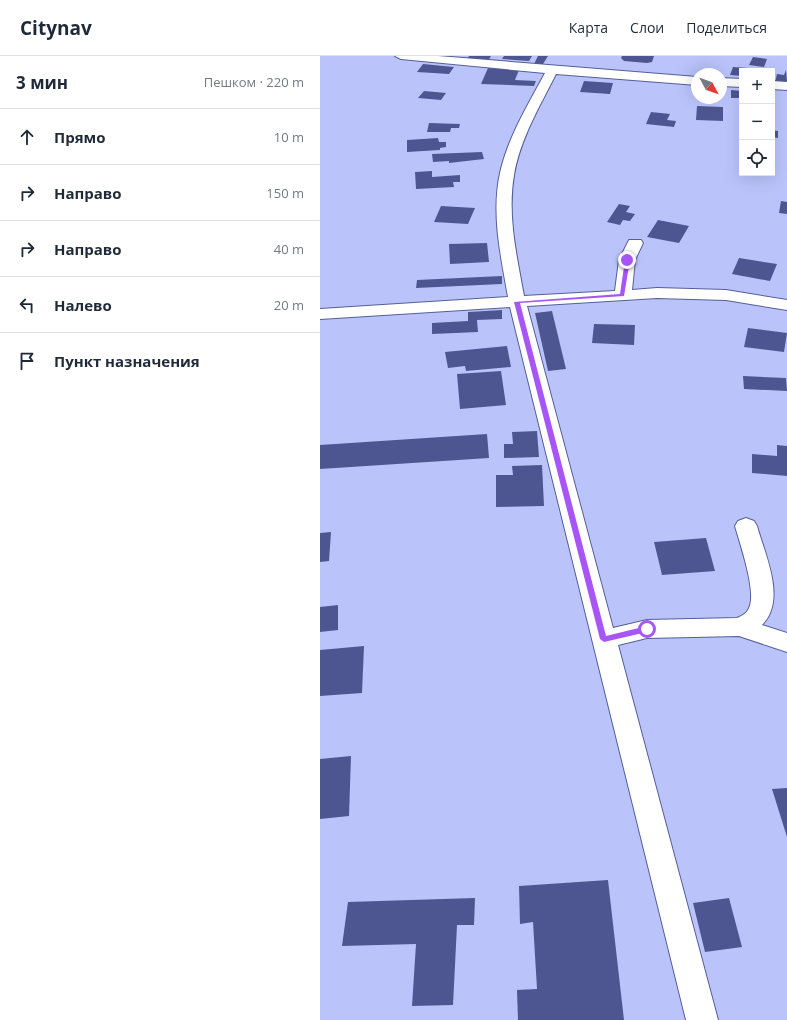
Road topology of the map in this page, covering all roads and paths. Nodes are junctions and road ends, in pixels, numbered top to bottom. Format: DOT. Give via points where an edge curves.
graph roads {
  1 [pos="401,56"];
  2 [pos="552,70"];
  3 [pos="691,80"];
  4 [pos="727,83"];
  5 [pos="739,84"];
  6 [pos="775,85"];
  7 [pos="787,86"];
  8 [pos="635,243"];
  9 [pos="622,295"];
  10 [pos="517,302"];
  11 [pos="787,305"];
  12 [pos="320,314"];
  13 [pos="746,526"];
  14 [pos="739,627"];
  15 [pos="604,639"];
  16 [pos="787,643"];
  17 [pos="702,1020"];
  1 -- 2 [label="street"];
  2 -- 3 [label="street"];
  2 -- 10 [label="street" via="515,146 505,188 506,228"];
  4 -- 5 [label="street"];
  6 -- 7 [label="street"];
  8 -- 9 [label="street" via="627,260"];
  9 -- 10 [label="street"];
  9 -- 11 [label="street" via="726,295"];
  10 -- 12 [label="street"];
  10 -- 15 [label="street"];
  13 -- 14 [label="street" via="763,599 759,614"];
  14 -- 15 [label="street" via="647,629"];
  14 -- 16 [label="street"];
  15 -- 17 [label="street"];
}
